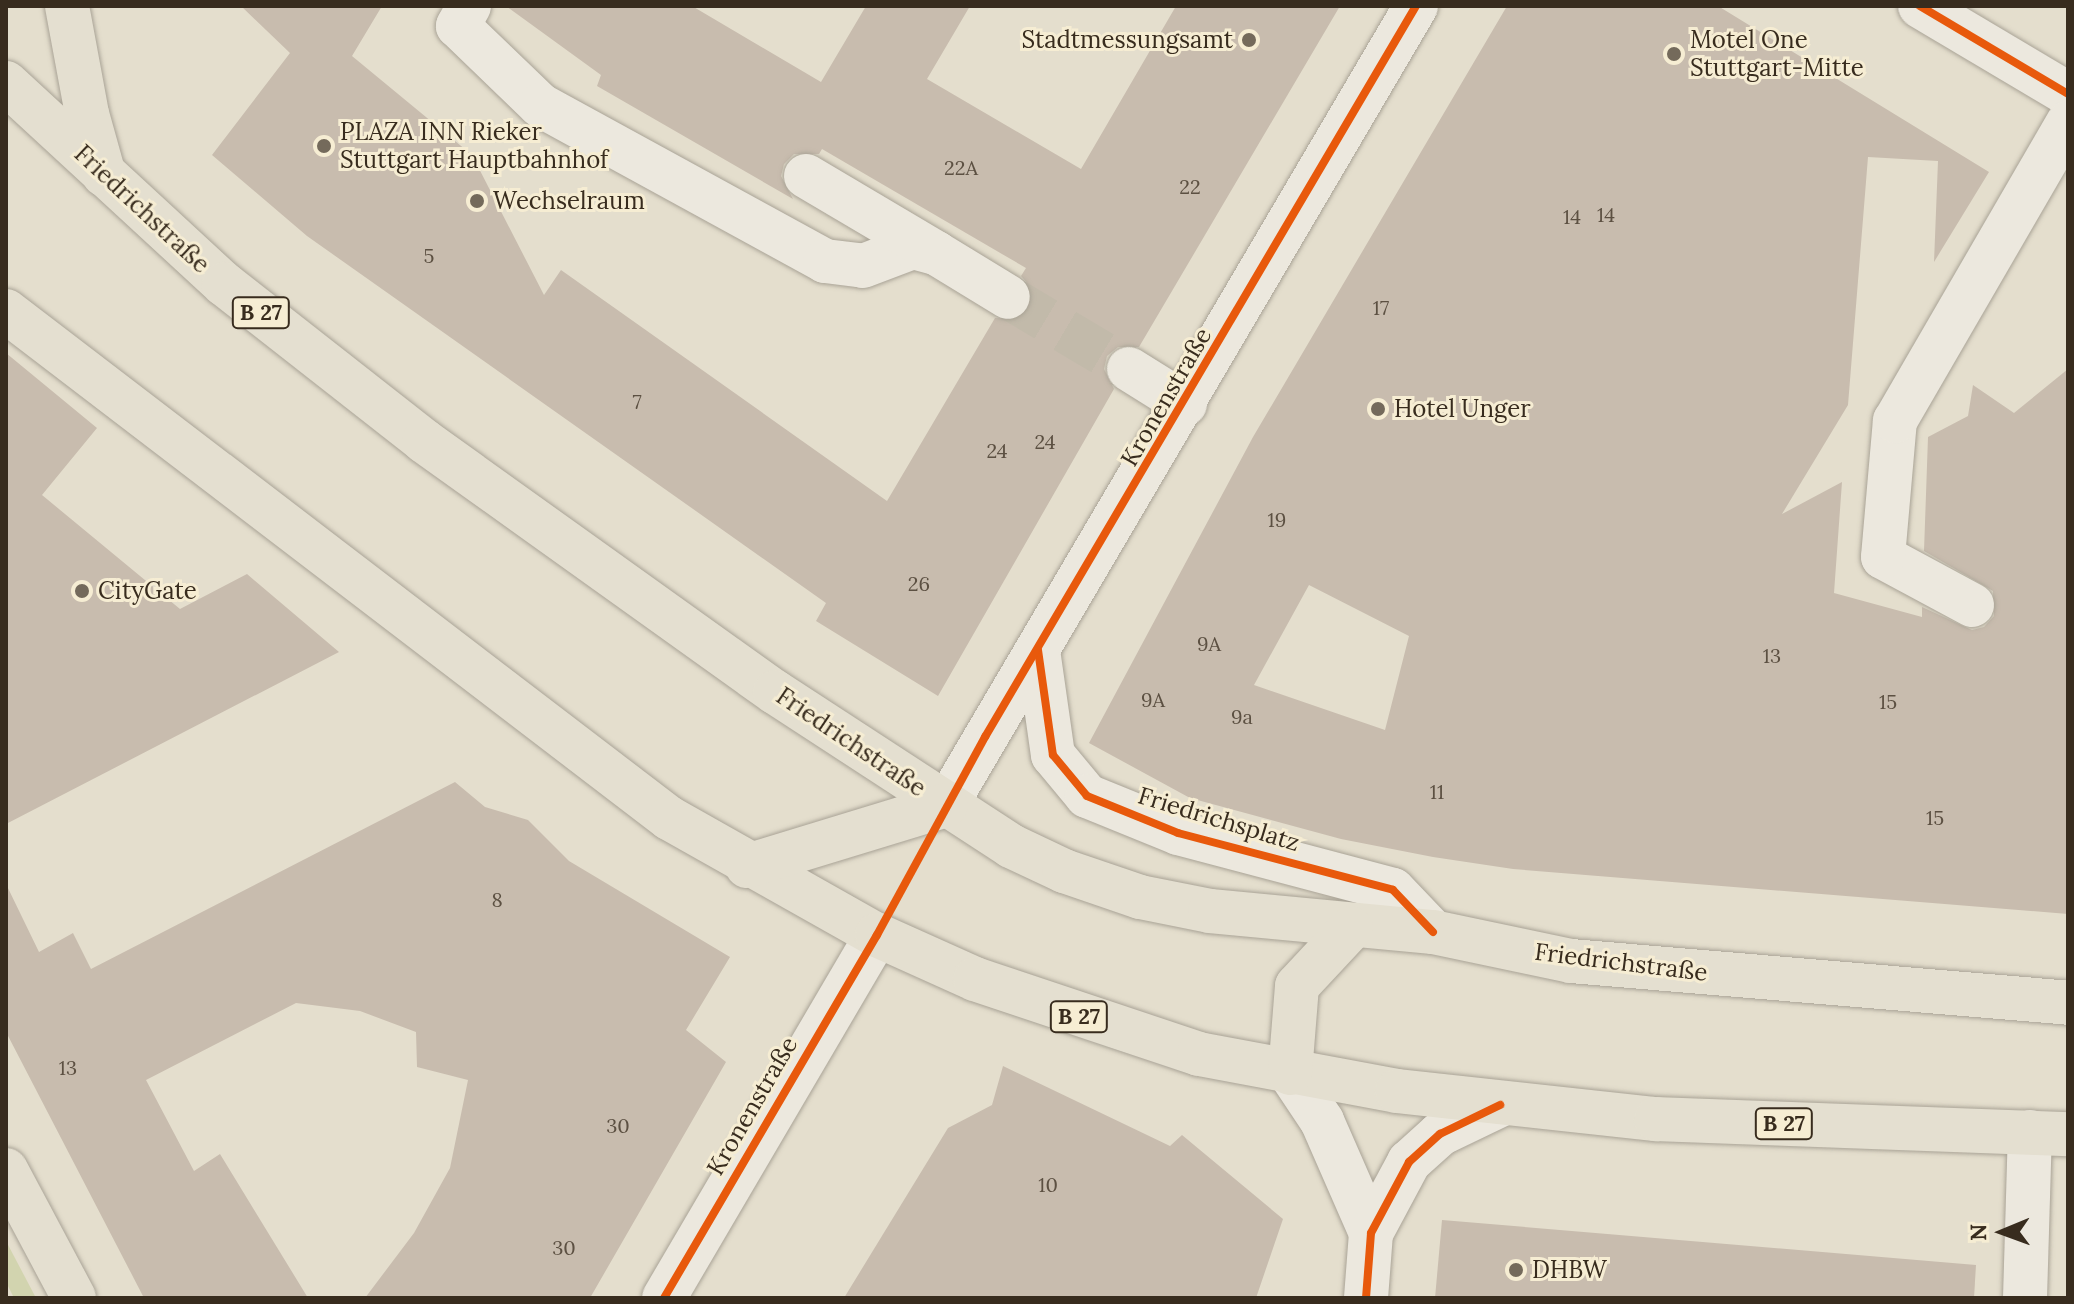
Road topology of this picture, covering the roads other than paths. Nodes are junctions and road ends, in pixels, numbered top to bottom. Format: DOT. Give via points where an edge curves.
graph roads {
  1 [pos="67,6"];
  2 [pos="469,6"];
  3 [pos="1416,6"];
  4 [pos="1920,6"];
  5 [pos="6,83"];
  6 [pos="2068,94"];
  7 [pos="2068,122"];
  8 [pos="806,176"];
  9 [pos="105,177"];
  10 [pos="936,253"];
  11 [pos="1008,297"];
  12 [pos="6,311"];
  13 [pos="1129,369"];
  14 [pos="1185,404"];
  15 [pos="1972,605"];
  16 [pos="1038,650"];
  17 [pos="946,805"];
  18 [pos="747,866"];
  19 [pos="1351,928"];
  20 [pos="1433,932"];
  21 [pos="877,935"];
  22 [pos="2068,1003"];
  23 [pos="1290,1073"];
  24 [pos="1500,1105"];
  25 [pos="2049,1133"];
  26 [pos="6,1170"];
  27 [pos="1371,1233"];
  28 [pos="74,1298"];
  29 [pos="664,1298"];
  30 [pos="1366,1298"];
  31 [pos="2025,1298"];
  1 -- 9 [label="main road"];
  2 -- 10 [label="street" via="458,26 540,105 825,261 863,266 913,247"];
  3 -- 14 [label="street, Kronenstraße"];
  4 -- 6 [label="street"];
  5 -- 9 [label="main road, Friedrichstraße / B 27"];
  7 -- 15 [label="street" via="1895,421 1883,557"];
  8 -- 10 [label="street"];
  9 -- 17 [label="main road, Friedrichstraße / B 27" via="224,284 424,441 775,692"];
  10 -- 11 [label="street"];
  12 -- 18 [label="main road, B 27" via="533,717 669,818"];
  13 -- 14 [label="street"];
  14 -- 16 [label="street, Kronenstraße"];
  16 -- 17 [label="street, Kronenstraße"];
  16 -- 20 [label="street, Friedrichsplatz" via="1053,755 1087,796 1178,833 1393,890"];
  17 -- 18 [label="main road"];
  17 -- 19 [label="main road, Friedrichstraße / B 27" via="1038,859 1140,897"];
  18 -- 21 [label="main road, B 27"];
  19 -- 20 [label="main road, Friedrichstraße / B 27"];
  19 -- 23 [label="main road" via="1297,986"];
  20 -- 22 [label="main road, Friedrichstraße / B 27" via="1571,961"];
  21 -- 23 [label="main road, B 27" via="1064,1012 1199,1054"];
  21 -- 29 [label="street, Kronenstraße"];
  23 -- 24 [label="main road, B 27"];
  23 -- 27 [label="street" via="1322,1121"];
  24 -- 25 [label="main road, B 27" via="1656,1119"];
  24 -- 27 [label="street" via="1440,1134 1409,1162"];
  25 -- 31 [label="street"];
  26 -- 28 [label="main road"];
  27 -- 30 [label="street"];
}
